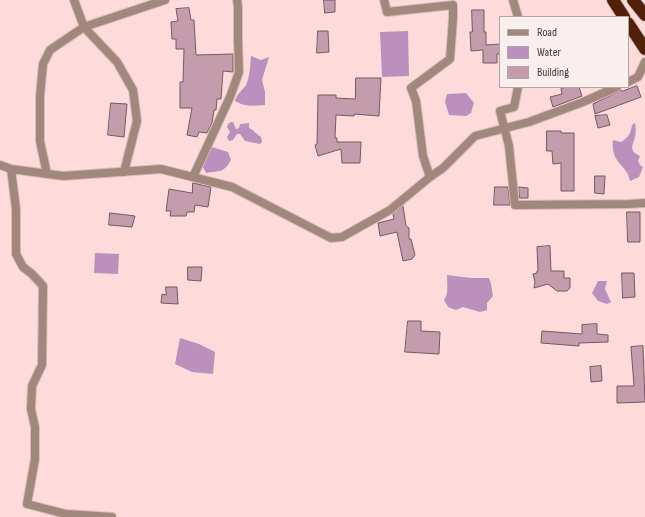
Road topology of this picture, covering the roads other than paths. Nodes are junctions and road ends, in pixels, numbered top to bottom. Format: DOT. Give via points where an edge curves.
graph roads {
  1 [pos="74,0"];
  2 [pos="165,0"];
  3 [pos="237,0"];
  4 [pos="384,0"];
  5 [pos="513,0"];
  6 [pos="613,0"];
  7 [pos="633,0"];
  8 [pos="645,15"];
  9 [pos="518,16"];
  10 [pos="623,16"];
  11 [pos="629,25"];
  12 [pos="84,28"];
  13 [pos="645,49"];
  14 [pos="645,62"];
  15 [pos="629,82"];
  16 [pos="518,88"];
  17 [pos="615,88"];
  18 [pos="505,128"];
  19 [pos="0,165"];
  20 [pos="12,168"];
  21 [pos="124,172"];
  22 [pos="47,174"];
  23 [pos="193,177"];
  24 [pos="430,177"];
  25 [pos="645,203"];
  26 [pos="112,517"];
  1 -- 12 [label="street"];
  2 -- 12 [label="street"];
  3 -- 23 [label="street" via="239,72"];
  4 -- 24 [label="street" via="387,12 453,5 450,59 411,88 416,101 423,156"];
  5 -- 9 [label="street"];
  6 -- 10 [label="highway"];
  7 -- 8 [label="highway"];
  11 -- 13 [label="highway"];
  12 -- 21 [label="street" via="117,62 133,90 137,121"];
  12 -- 22 [label="street" via="50,50 43,64 40,141"];
  14 -- 15 [label="street" via="638,78"];
  16 -- 18 [label="street" via="514,107 500,111"];
  17 -- 18 [label="street" via="529,122"];
  18 -- 24 [label="street" via="475,136 443,168"];
  18 -- 25 [label="street" via="510,146 515,205"];
  19 -- 20 [label="street"];
  20 -- 22 [label="street"];
  20 -- 26 [label="street" via="16,209 16,254 23,267 43,286 42,364 32,386 35,459 27,504 66,514"];
  21 -- 22 [label="street" via="63,176"];
  21 -- 23 [label="street" via="161,169"];
  23 -- 24 [label="street" via="232,187 331,238 342,237 390,210"];
}
